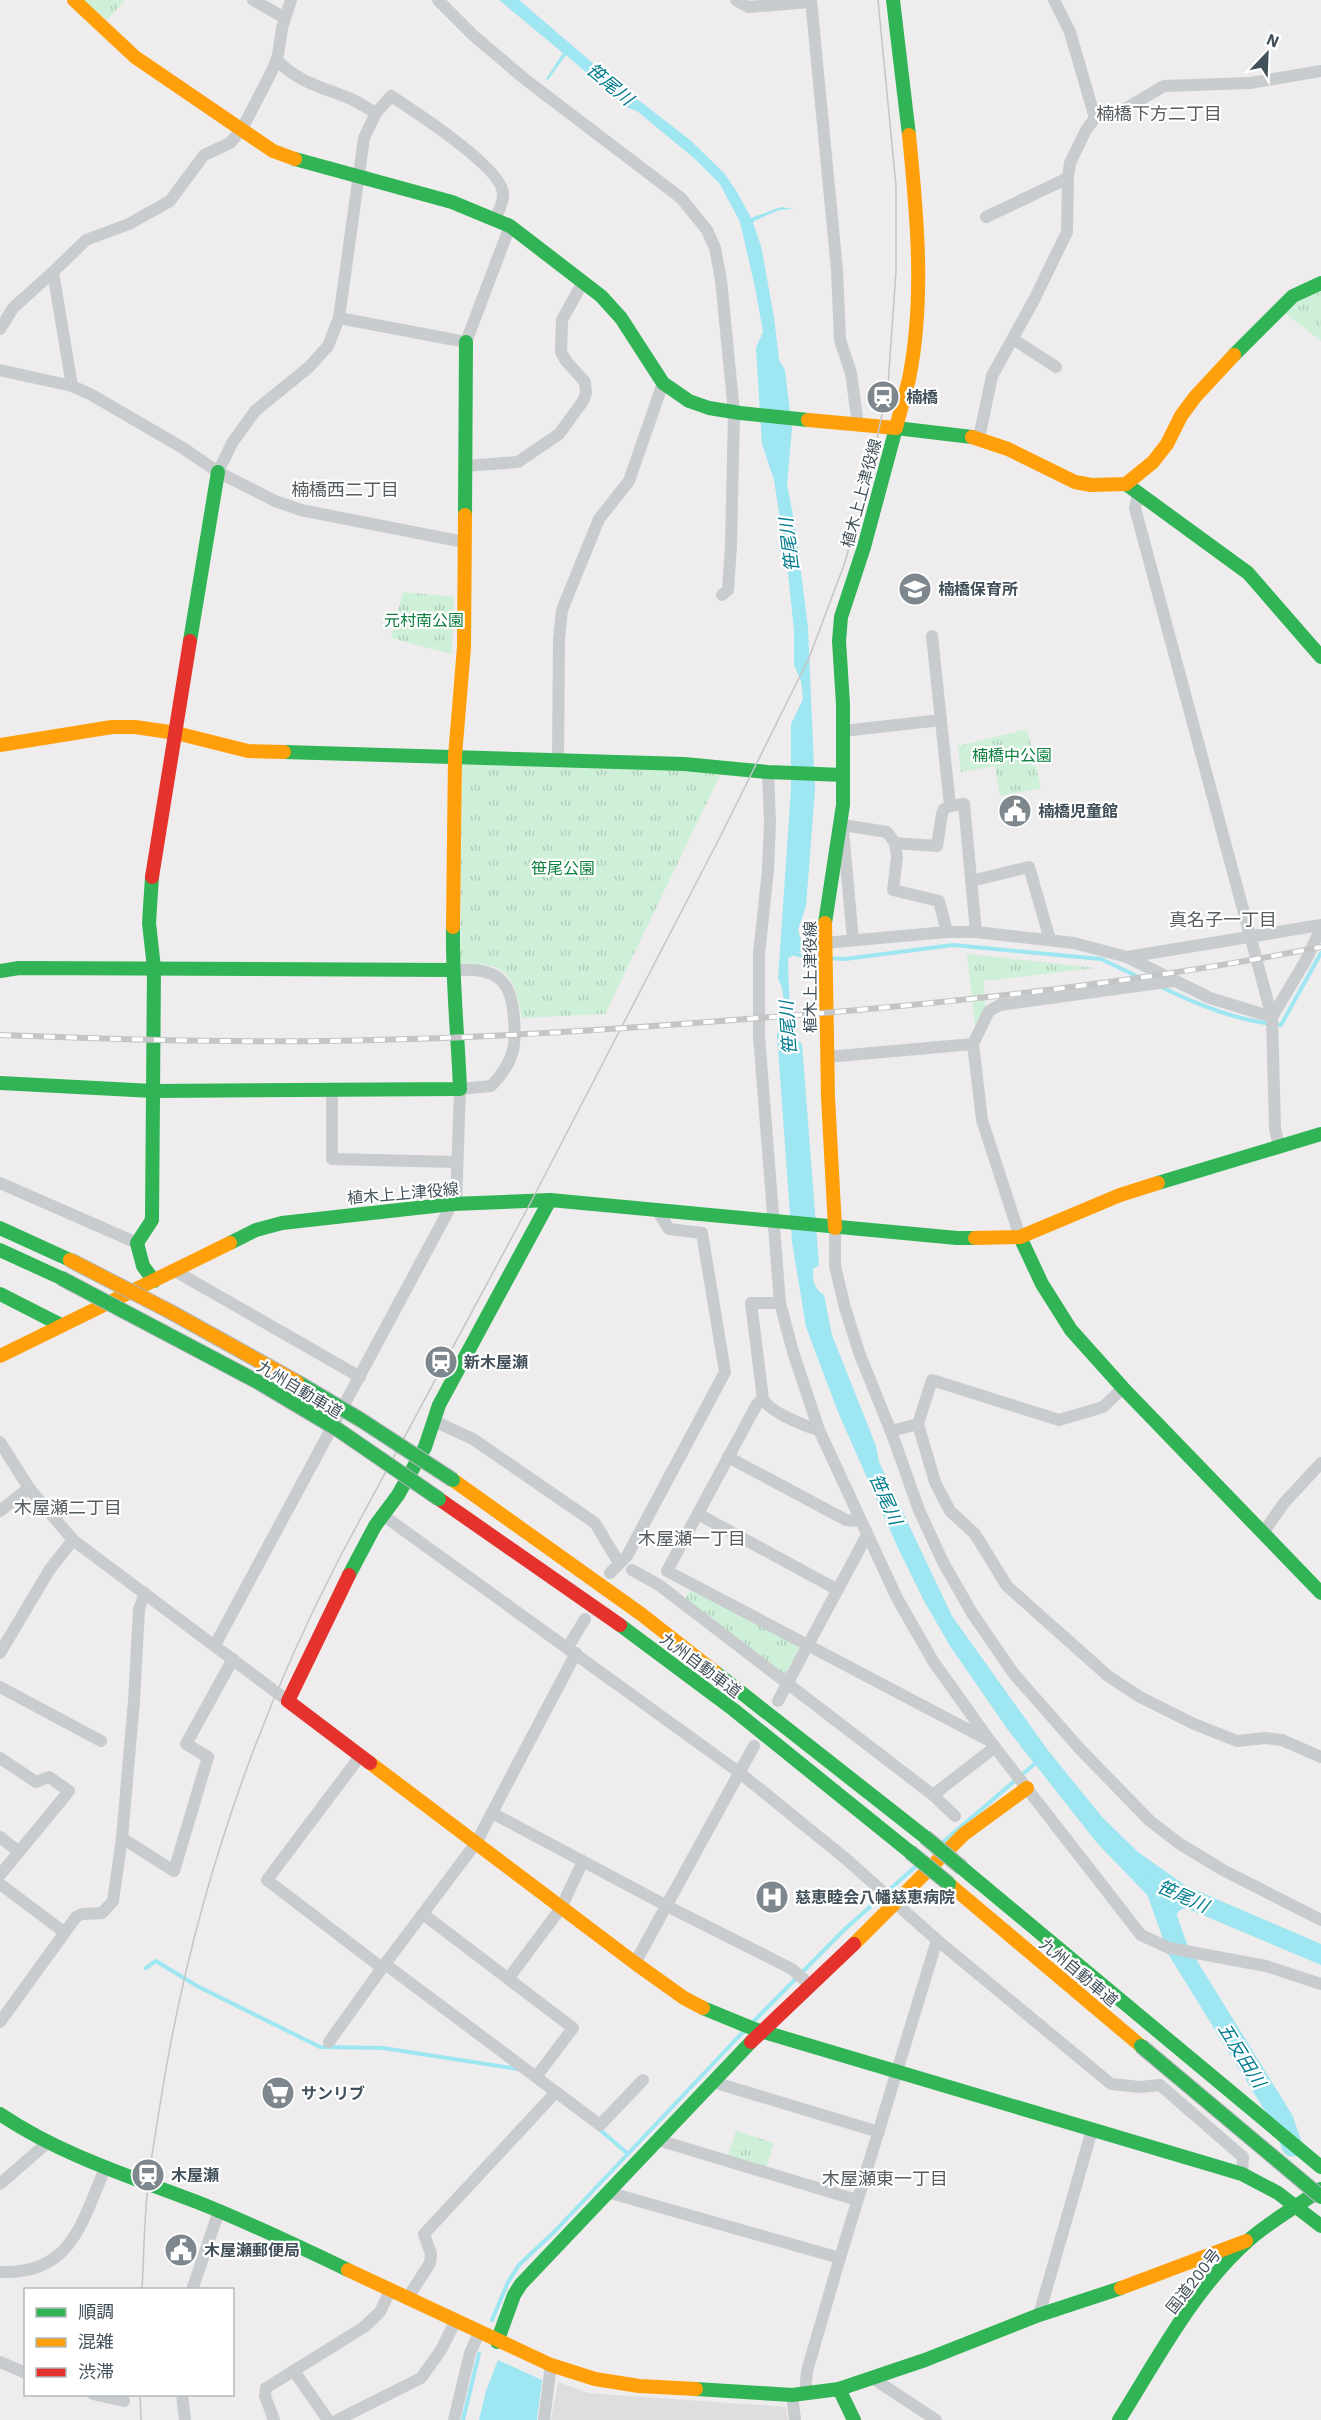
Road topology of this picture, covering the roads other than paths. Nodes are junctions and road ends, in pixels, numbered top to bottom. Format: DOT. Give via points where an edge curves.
graph roads {
  1 [pos="74,0"];
  2 [pos="253,0"];
  3 [pos="291,0"];
  4 [pos="438,0"];
  5 [pos="736,0"];
  6 [pos="893,0"];
  7 [pos="1054,0"];
  8 [pos="811,1"];
  9 [pos="285,18"];
  10 [pos="277,60"];
  11 [pos="1321,71"];
  12 [pos="376,114"];
  13 [pos="1095,118"];
  14 [pos="242,129"];
  15 [pos="358,176"];
  16 [pos="1068,178"];
  17 [pos="986,217"];
  18 [pos="495,220"];
  19 [pos="510,226"];
  20 [pos="53,272"];
  21 [pos="583,282"];
  22 [pos="1321,283"];
  23 [pos="339,318"];
  24 [pos="0,329"];
  25 [pos="1013,339"];
  26 [pos="466,342"];
  27 [pos="1056,368"];
  28 [pos="0,370"];
  29 [pos="663,383"];
  30 [pos="72,386"];
  31 [pos="737,412"];
  32 [pos="853,424"];
  33 [pos="896,428"];
  34 [pos="979,438"];
  35 [pos="466,466"];
  36 [pos="218,472"];
  37 [pos="1126,484"];
  38 [pos="1138,494"];
  39 [pos="464,542"];
  40 [pos="722,595"];
  41 [pos="932,636"];
  42 [pos="1321,657"];
  43 [pos="941,720"];
  44 [pos="843,731"];
  45 [pos="176,733"];
  46 [pos="0,745"];
  47 [pos="455,756"];
  48 [pos="558,759"];
  49 [pos="770,772"];
  50 [pos="837,775"];
  51 [pos="950,806"];
  52 [pos="842,818"];
  53 [pos="895,843"];
  54 [pos="971,881"];
  55 [pos="1321,926"];
  56 [pos="947,932"];
  57 [pos="976,932"];
  58 [pos="1251,936"];
  59 [pos="853,940"];
  60 [pos="1050,940"];
  61 [pos="824,943"];
  62 [pos="1127,957"];
  63 [pos="154,968"];
  64 [pos="452,970"];
  65 [pos="0,971"];
  66 [pos="1174,981"];
  67 [pos="1272,1017"];
  68 [pos="973,1044"];
  69 [pos="826,1057"];
  70 [pos="0,1083"];
  71 [pos="460,1089"];
  72 [pos="153,1091"];
  73 [pos="332,1091"];
  74 [pos="1321,1134"];
  75 [pos="1279,1146"];
  76 [pos="457,1162"];
  77 [pos="0,1183"];
  78 [pos="550,1200"];
  79 [pos="454,1204"];
  80 [pos="657,1210"];
  81 [pos="777,1223"];
  82 [pos="0,1228"];
  83 [pos="831,1228"];
  84 [pos="1020,1237"];
  85 [pos="137,1243"];
  86 [pos="0,1250"];
  87 [pos="175,1271"];
  88 [pos="154,1281"];
  89 [pos="0,1294"];
  90 [pos="780,1303"];
  91 [pos="61,1325"];
  92 [pos="0,1356"];
  93 [pos="360,1377"];
  94 [pos="1123,1388"];
  95 [pos="763,1399"];
  96 [pos="434,1421"];
  97 [pos="918,1424"];
  98 [pos="819,1430"];
  99 [pos="891,1431"];
  100 [pos="0,1442"];
  101 [pos="728,1457"];
  102 [pos="1321,1463"];
  103 [pos="29,1488"];
  104 [pos="0,1511"];
  105 [pos="698,1514"];
  106 [pos="384,1516"];
  107 [pos="861,1521"];
  108 [pos="1263,1533"];
  109 [pos="867,1535"];
  110 [pos="73,1540"];
  111 [pos="632,1569"];
  112 [pos="667,1571"];
  113 [pos="659,1585"];
  114 [pos="838,1590"];
  115 [pos="145,1593"];
  116 [pos="1321,1593"];
  117 [pos="585,1618"];
  118 [pos="215,1645"];
  119 [pos="808,1646"];
  120 [pos="572,1650"];
  121 [pos="0,1653"];
  122 [pos="233,1659"];
  123 [pos="787,1684"];
  124 [pos="0,1686"];
  125 [pos="288,1701"];
  126 [pos="778,1701"];
  127 [pos="101,1741"];
  128 [pos="992,1744"];
  129 [pos="754,1746"];
  130 [pos="361,1755"];
  131 [pos="1320,1755"];
  132 [pos="0,1758"];
  133 [pos="740,1773"];
  134 [pos="1021,1780"];
  135 [pos="933,1796"];
  136 [pos="492,1813"];
  137 [pos="955,1816"];
  138 [pos="0,1838"];
  139 [pos="122,1838"];
  140 [pos="476,1843"];
  141 [pos="19,1852"];
  142 [pos="583,1861"];
  143 [pos="0,1875"];
  144 [pos="0,1884"];
  145 [pos="893,1900"];
  146 [pos="668,1906"];
  147 [pos="561,1908"];
  148 [pos="423,1914"];
  149 [pos="1321,1920"];
  150 [pos="64,1932"];
  151 [pos="938,1940"];
  152 [pos="635,1963"];
  153 [pos="383,1966"];
  154 [pos="802,1978"];
  155 [pos="508,1979"];
  156 [pos="1321,1984"];
  157 [pos="0,2022"];
  158 [pos="758,2030"];
  159 [pos="329,2042"];
  160 [pos="897,2073"];
  161 [pos="536,2077"];
  162 [pos="643,2080"];
  163 [pos="713,2082"];
  164 [pos="556,2091"];
  165 [pos="0,2114"];
  166 [pos="1092,2130"];
  167 [pos="879,2132"];
  168 [pos="658,2140"];
  169 [pos="47,2143"];
  170 [pos="1321,2167"];
  171 [pos="105,2169"];
  172 [pos="1242,2174"];
  173 [pos="0,2184"];
  174 [pos="1321,2189"];
  175 [pos="607,2192"];
  176 [pos="1321,2197"];
  177 [pos="857,2200"];
  178 [pos="1298,2207"];
  179 [pos="219,2211"];
  180 [pos="1321,2226"];
  181 [pos="1250,2239"];
  182 [pos="840,2258"];
  183 [pos="0,2272"];
  184 [pos="192,2288"];
  185 [pos="390,2291"];
  186 [pos="407,2300"];
  187 [pos="1039,2315"];
  188 [pos="455,2322"];
  189 [pos="479,2333"];
  190 [pos="497,2342"];
  191 [pos="0,2362"];
  192 [pos="551,2365"];
  193 [pos="24,2372"];
  194 [pos="294,2372"];
  195 [pos="874,2379"];
  196 [pos="839,2389"];
  197 [pos="799,2394"];
  198 [pos="102,2396"];
  199 [pos="182,2396"];
  200 [pos="124,2401"];
  201 [pos="185,2420"];
  202 [pos="274,2420"];
  203 [pos="328,2420"];
  204 [pos="337,2420"];
  205 [pos="454,2420"];
  206 [pos="544,2420"];
  207 [pos="795,2420"];
  208 [pos="854,2420"];
  209 [pos="936,2420"];
  210 [pos="1119,2420"];
  1 -- 14 [label="main road" via="135,57"];
  2 -- 9 [label="street"];
  3 -- 9 [label="street"];
  4 -- 31 [label="street" via="526,80 693,210 707,230 721,280"];
  5 -- 8 [label="street" via="748,7"];
  6 -- 33 [label="main road" via="914,194 917,278 912,352 905,400"];
  7 -- 13 [label="street" via="1070,32"];
  8 -- 32 [label="street" via="840,340 851,373"];
  9 -- 10 [label="street"];
  10 -- 12 [label="street" via="298,78"];
  10 -- 14 [label="street"];
  11 -- 13 [label="street" via="1250,83 1164,86 1123,110"];
  12 -- 15 [label="street" via="364,138"];
  12 -- 18 [label="street" via="391,96 458,143 494,175 504,191"];
  13 -- 16 [label="street" via="1070,163"];
  14 -- 15 [label="main road" via="273,151"];
  14 -- 20 [label="street" via="230,143 204,155 170,201 129,224 86,240"];
  15 -- 18 [label="main road" via="452,202"];
  15 -- 23 [label="street"];
  16 -- 17 [label="street"];
  16 -- 25 [label="street" via="1067,232"];
  18 -- 19 [label="main road"];
  19 -- 21 [label="main road"];
  19 -- 26 [label="street"];
  20 -- 24 [label="street" via="13,308"];
  20 -- 30 [label="street"];
  21 -- 29 [label="main road" via="621,318"];
  21 -- 35 [label="street" via="562,320 561,352 585,382 583,401 559,434 518,462"];
  22 -- 37 [label="main road" via="1293,296 1235,354 1195,397 1153,462"];
  23 -- 26 [label="street"];
  23 -- 36 [label="street" via="328,346 309,368 255,411 232,443"];
  25 -- 27 [label="street"];
  25 -- 34 [label="street" via="992,376"];
  26 -- 35 [label="main road"];
  28 -- 30 [label="street"];
  29 -- 31 [label="main road" via="689,401"];
  29 -- 48 [label="street" via="629,481 599,519 562,610"];
  30 -- 36 [label="street"];
  31 -- 32 [label="main road"];
  31 -- 40 [label="street" via="728,590"];
  32 -- 33 [label="main road"];
  33 -- 34 [label="main road, 植木上上津役線"];
  33 -- 44 [label="main road, 植木上上津役線" via="841,617"];
  34 -- 37 [label="main road, 植木上上津役線" via="1075,482"];
  35 -- 39 [label="main road"];
  36 -- 39 [label="street" via="301,510"];
  36 -- 45 [label="main road"];
  37 -- 38 [label="main road"];
  38 -- 42 [label="main road" via="1248,573"];
  38 -- 58 [label="street" via="1138,520"];
  39 -- 47 [label="main road" via="464,647"];
  41 -- 43 [label="street"];
  43 -- 44 [label="street"];
  43 -- 51 [label="street"];
  44 -- 50 [label="main road, 植木上上津役線"];
  45 -- 46 [label="main road" via="112,728"];
  45 -- 47 [label="main road" via="248,751"];
  45 -- 63 [label="main road" via="151,883 149,923"];
  47 -- 48 [label="main road"];
  47 -- 64 [label="main road"];
  48 -- 49 [label="main road"];
  49 -- 50 [label="main road"];
  49 -- 81 [label="street" via="769,851 758,988"];
  50 -- 52 [label="main road, 植木上上津役線"];
  51 -- 53 [label="street" via="942,814 937,846"];
  51 -- 54 [label="street" via="964,804"];
  52 -- 53 [label="street" via="887,832"];
  52 -- 59 [label="street"];
  52 -- 61 [label="main road, 植木上上津役線"];
  53 -- 56 [label="street" via="893,890 939,901"];
  54 -- 57 [label="street"];
  54 -- 60 [label="street" via="1029,867"];
  55 -- 58 [label="street"];
  55 -- 67 [label="street"];
  56 -- 57 [label="street"];
  56 -- 59 [label="street"];
  57 -- 60 [label="street"];
  58 -- 62 [label="street"];
  58 -- 67 [label="street"];
  59 -- 61 [label="street"];
  60 -- 62 [label="street" via="1097,947"];
  61 -- 69 [label="main road, 植木上上津役線"];
  62 -- 66 [label="street"];
  63 -- 64 [label="main road"];
  63 -- 65 [label="main road"];
  63 -- 72 [label="main road"];
  64 -- 71 [label="main road"];
  64 -- 71 [label="street" via="478,969 496,976 508,988 516,1036 508,1064 491,1086"];
  66 -- 67 [label="street" via="1222,1002"];
  66 -- 68 [label="street" via="1000,1005 989,1011"];
  67 -- 75 [label="street" via="1275,1129"];
  68 -- 69 [label="street"];
  68 -- 84 [label="street" via="982,1120"];
  69 -- 83 [label="main road, 植木上上津役線"];
  70 -- 72 [label="main road"];
  71 -- 73 [label="main road"];
  71 -- 76 [label="street"];
  72 -- 73 [label="main road"];
  72 -- 85 [label="main road" via="152,1220"];
  73 -- 76 [label="street" via="332,1159"];
  74 -- 75 [label="main road"];
  75 -- 84 [label="main road" via="1120,1196"];
  76 -- 79 [label="street"];
  77 -- 85 [label="street"];
  78 -- 79 [label="main road, 植木上上津役線"];
  78 -- 80 [label="main road, 植木上上津役線"];
  78 -- 96 [label="main road" via="439,1405"];
  79 -- 87 [label="main road, 植木上上津役線" via="282,1222 256,1230"];
  79 -- 93 [label="street"];
  80 -- 81 [label="main road, 植木上上津役線"];
  80 -- 96 [label="street" via="669,1229 702,1233 725,1372 627,1556 614,1568 595,1523 473,1439"];
  81 -- 83 [label="main road, 植木上上津役線"];
  81 -- 90 [label="street"];
  82 -- 170 [label="main road, 九州自動車道, bridge" via="157,1303 253,1356 453,1480 641,1614 925,1837"];
  83 -- 84 [label="main road" via="957,1238"];
  83 -- 99 [label="street" via="845,1308"];
  84 -- 94 [label="main road" via="1042,1284 1071,1330"];
  85 -- 88 [label="main road" via="143,1266"];
  86 -- 176 [label="main road, 九州自動車道, bridge" via="150,1323 321,1419 584,1598 734,1710 910,1852"];
  87 -- 88 [label="main road, 植木上上津役線"];
  87 -- 93 [label="street"];
  88 -- 91 [label="main road, 植木上上津役線"];
  89 -- 91 [label="main road"];
  90 -- 95 [label="street" via="751,1303"];
  90 -- 98 [label="street"];
  91 -- 92 [label="main road, 植木上上津役線"];
  93 -- 118 [label="street"];
  94 -- 97 [label="street" via="1103,1407 1059,1420 932,1380"];
  94 -- 108 [label="main road"];
  95 -- 98 [label="street" via="767,1406"];
  95 -- 101 [label="street"];
  96 -- 106 [label="main road" via="425,1447"];
  97 -- 99 [label="street"];
  97 -- 131 [label="street" via="935,1482 950,1511 975,1534 1007,1586 1108,1676 1140,1697 1237,1741 1282,1740"];
  98 -- 107 [label="street"];
  99 -- 149 [label="street" via="943,1562 1014,1674 1052,1718 1150,1821 1180,1844"];
  100 -- 103 [label="street"];
  101 -- 105 [label="street"];
  101 -- 107 [label="street" via="846,1520"];
  102 -- 108 [label="street"];
  103 -- 104 [label="street"];
  103 -- 110 [label="street"];
  105 -- 112 [label="street"];
  105 -- 114 [label="street"];
  106 -- 120 [label="street"];
  106 -- 125 [label="main road" via="351,1571"];
  107 -- 109 [label="street"];
  108 -- 116 [label="main road"];
  109 -- 114 [label="street"];
  109 -- 128 [label="street" via="933,1661"];
  110 -- 115 [label="street"];
  110 -- 121 [label="street" via="50,1569"];
  111 -- 113 [label="street"];
  112 -- 113 [label="street"];
  112 -- 119 [label="street"];
  113 -- 123 [label="street"];
  114 -- 119 [label="street"];
  115 -- 118 [label="street"];
  115 -- 139 [label="street" via="139,1609"];
  117 -- 120 [label="street"];
  118 -- 122 [label="street"];
  119 -- 123 [label="street"];
  119 -- 128 [label="street"];
  120 -- 133 [label="street"];
  120 -- 136 [label="street"];
  122 -- 125 [label="street"];
  122 -- 139 [label="street" via="186,1744 208,1757 174,1871"];
  123 -- 126 [label="street"];
  123 -- 135 [label="street"];
  124 -- 127 [label="street"];
  125 -- 130 [label="main road"];
  128 -- 134 [label="street"];
  128 -- 135 [label="street"];
  129 -- 133 [label="street"];
  130 -- 140 [label="main road"];
  130 -- 153 [label="street" via="267,1880"];
  132 -- 141 [label="street" via="36,1782 49,1777 69,1791"];
  133 -- 145 [label="street"];
  133 -- 146 [label="street"];
  134 -- 145 [label="main road"];
  134 -- 156 [label="street" via="1141,1935 1169,1948 1266,1966"];
  135 -- 137 [label="street"];
  136 -- 140 [label="street"];
  136 -- 142 [label="street"];
  138 -- 141 [label="street"];
  139 -- 150 [label="street" via="109,1908 76,1917"];
  140 -- 147 [label="main road"];
  140 -- 148 [label="street"];
  141 -- 143 [label="street"];
  142 -- 146 [label="street"];
  142 -- 147 [label="street"];
  144 -- 150 [label="street"];
  145 -- 151 [label="street"];
  145 -- 154 [label="main road"];
  146 -- 152 [label="street"];
  146 -- 154 [label="street"];
  147 -- 152 [label="main road"];
  147 -- 155 [label="street"];
  148 -- 153 [label="street"];
  148 -- 155 [label="street"];
  150 -- 157 [label="street"];
  151 -- 160 [label="street"];
  151 -- 172 [label="street" via="1111,2084 1160,2085 1244,2157"];
  152 -- 158 [label="main road" via="684,1998"];
  153 -- 159 [label="street"];
  153 -- 161 [label="street"];
  154 -- 158 [label="main road"];
  155 -- 161 [label="street" via="573,2028"];
  158 -- 160 [label="main road"];
  158 -- 163 [label="main road"];
  160 -- 166 [label="main road"];
  160 -- 167 [label="street"];
  161 -- 164 [label="street"];
  162 -- 164 [label="street" via="600,2125"];
  163 -- 167 [label="street"];
  163 -- 168 [label="main road"];
  164 -- 186 [label="street" via="424,2234 430,2263"];
  165 -- 169 [label="main road"];
  166 -- 172 [label="main road"];
  166 -- 187 [label="street"];
  167 -- 177 [label="street"];
  168 -- 175 [label="main road"];
  168 -- 177 [label="street"];
  169 -- 171 [label="main road"];
  169 -- 173 [label="street"];
  171 -- 179 [label="main road"];
  171 -- 183 [label="street" via="74,2241 64,2252 31,2270"];
  172 -- 178 [label="main road"];
  174 -- 178 [label="main road, 国道200号"];
  175 -- 182 [label="street"];
  175 -- 190 [label="main road" via="521,2284"];
  177 -- 182 [label="street"];
  178 -- 180 [label="main road"];
  178 -- 181 [label="main road, 国道200号"];
  179 -- 184 [label="street"];
  179 -- 185 [label="main road"];
  181 -- 187 [label="main road"];
  181 -- 210 [label="main road, 国道200号" via="1178,2327"];
  182 -- 197 [label="street"];
  185 -- 186 [label="main road"];
  185 -- 194 [label="street" via="369,2324"];
  186 -- 188 [label="main road"];
  187 -- 195 [label="main road"];
  188 -- 189 [label="main road"];
  188 -- 204 [label="street" via="421,2378"];
  189 -- 190 [label="main road"];
  189 -- 205 [label="street" via="470,2353"];
  190 -- 192 [label="main road"];
  191 -- 193 [label="street"];
  192 -- 197 [label="main road" via="595,2379 639,2386"];
  192 -- 206 [label="street"];
  194 -- 202 [label="street" via="264,2391"];
  194 -- 203 [label="street"];
  195 -- 196 [label="main road"];
  195 -- 209 [label="street"];
  196 -- 197 [label="main road"];
  196 -- 208 [label="main road"];
  197 -- 207 [label="street"];
  198 -- 200 [label="street"];
  199 -- 201 [label="street"];
}
